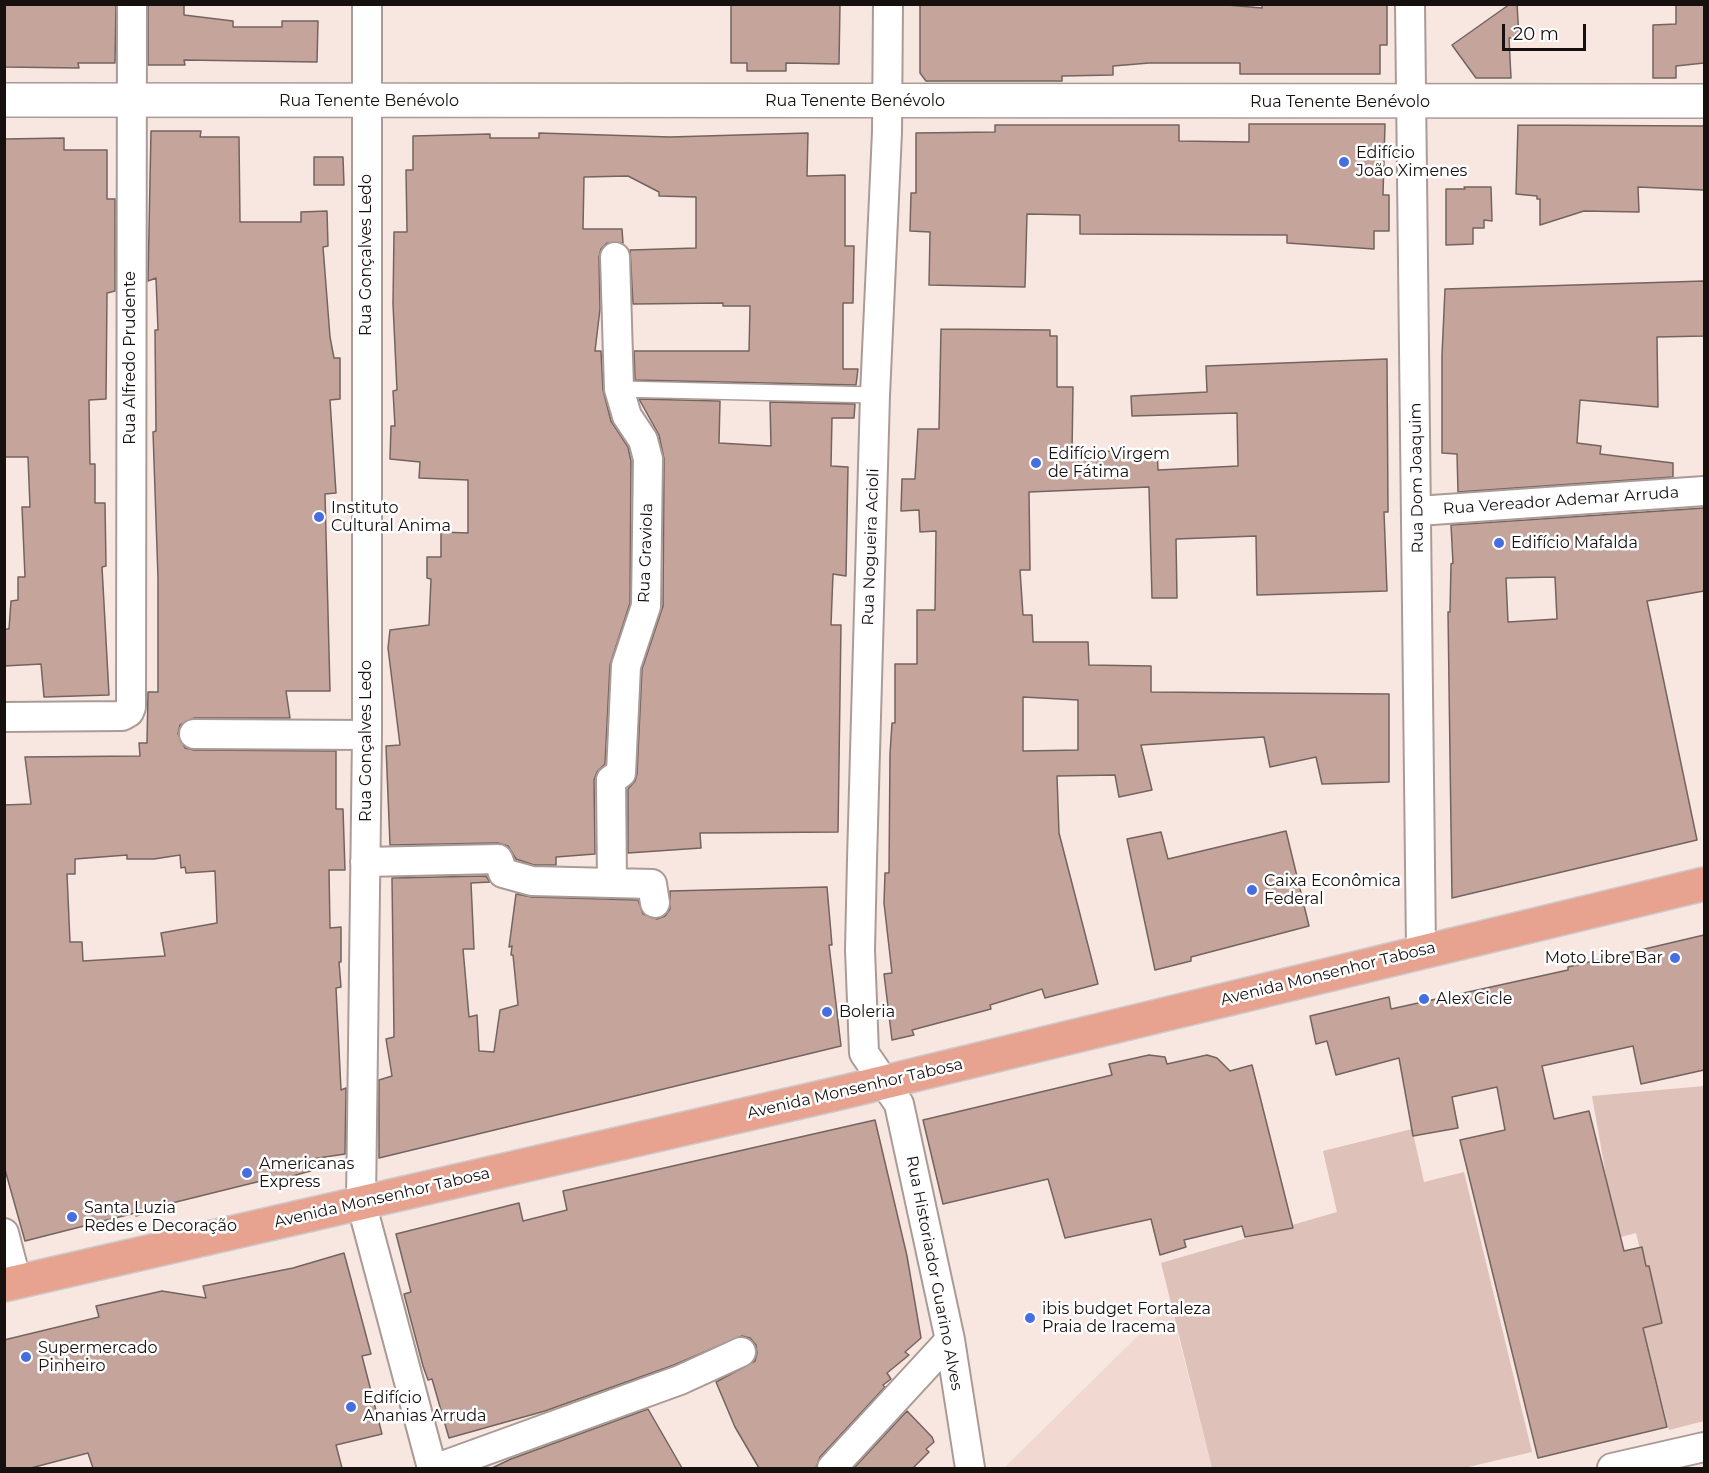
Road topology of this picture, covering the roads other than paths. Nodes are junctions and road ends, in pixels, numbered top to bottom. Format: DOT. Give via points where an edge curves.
graph roads {
  1 [pos="132,4"];
  2 [pos="368,4"];
  3 [pos="888,4"];
  4 [pos="1410,4"];
  5 [pos="4,100"];
  6 [pos="131,100"];
  7 [pos="888,100"];
  8 [pos="366,101"];
  9 [pos="1704,101"];
  10 [pos="1411,102"];
  11 [pos="615,257"];
  12 [pos="619,389"];
  13 [pos="875,394"];
  14 [pos="1704,491"];
  15 [pos="1418,511"];
  16 [pos="4,717"];
  17 [pos="194,734"];
  18 [pos="367,735"];
  19 [pos="365,862"];
  20 [pos="612,882"];
  21 [pos="1704,884"];
  22 [pos="655,903"];
  23 [pos="1421,951"];
  24 [pos="884,1082"];
  25 [pos="361,1202"];
  26 [pos="4,1233"];
  27 [pos="11,1284"];
  28 [pos="950,1340"];
  29 [pos="741,1352"];
  30 [pos="1704,1446"];
  31 [pos="432,1468"];
  32 [pos="437,1468"];
  33 [pos="832,1468"];
  34 [pos="970,1468"];
  35 [pos="1612,1468"];
  1 -- 6 [label="street, Rua Alfredo Prudente"];
  2 -- 8 [label="street, Rua Gonçalves Ledo"];
  3 -- 7 [label="street, Rua Nogueira Acioli"];
  4 -- 10 [label="street, Rua Dom Joaquim"];
  5 -- 6 [label="street, Rua Tenente Benévolo"];
  6 -- 8 [label="street, Rua Tenente Benévolo"];
  6 -- 16 [label="street, Rua Alfredo Prudente" via="129,712 122,716"];
  7 -- 8 [label="street, Rua Tenente Benévolo"];
  7 -- 10 [label="street, Rua Tenente Benévolo"];
  7 -- 13 [label="street, Rua Nogueira Acioli"];
  8 -- 18 [label="street, Rua Gonçalves Ledo"];
  9 -- 10 [label="street, Rua Tenente Benévolo"];
  10 -- 15 [label="street, Rua Dom Joaquim"];
  11 -- 12 [label="street, Rua Graviola"];
  12 -- 13 [label="lane"];
  12 -- 20 [label="street, Rua Graviola" via="648,459 647,550 646,606 626,666 621,773 611,780"];
  13 -- 24 [label="street, Rua Nogueira Acioli" via="860,950 864,1053"];
  14 -- 15 [label="street, Rua Vereador Ademar Arruda"];
  15 -- 23 [label="street, Rua Dom Joaquim"];
  17 -- 18 [label="street"];
  18 -- 19 [label="street, Rua Gonçalves Ledo"];
  19 -- 20 [label="street" via="498,859 503,873 532,881"];
  19 -- 25 [label="street, Rua Gonçalves Ledo"];
  20 -- 22 [label="street" via="652,884"];
  21 -- 23 [label="main road, Avenida Monsenhor Tabosa"];
  23 -- 24 [label="main road, Avenida Monsenhor Tabosa"];
  24 -- 25 [label="main road, Avenida Monsenhor Tabosa"];
  24 -- 28 [label="street, Rua Historiador Guarino Alves" via="899,1104"];
  25 -- 27 [label="main road, Avenida Monsenhor Tabosa"];
  25 -- 31 [label="street, Rua Gonçalves Ledo"];
  26 -- 27 [label="street"];
  28 -- 33 [label="street"];
  28 -- 34 [label="street, Rua Historiador Guarino Alves"];
  29 -- 32 [label="street" via="680,1380"];
  30 -- 35 [label="street"];
}
